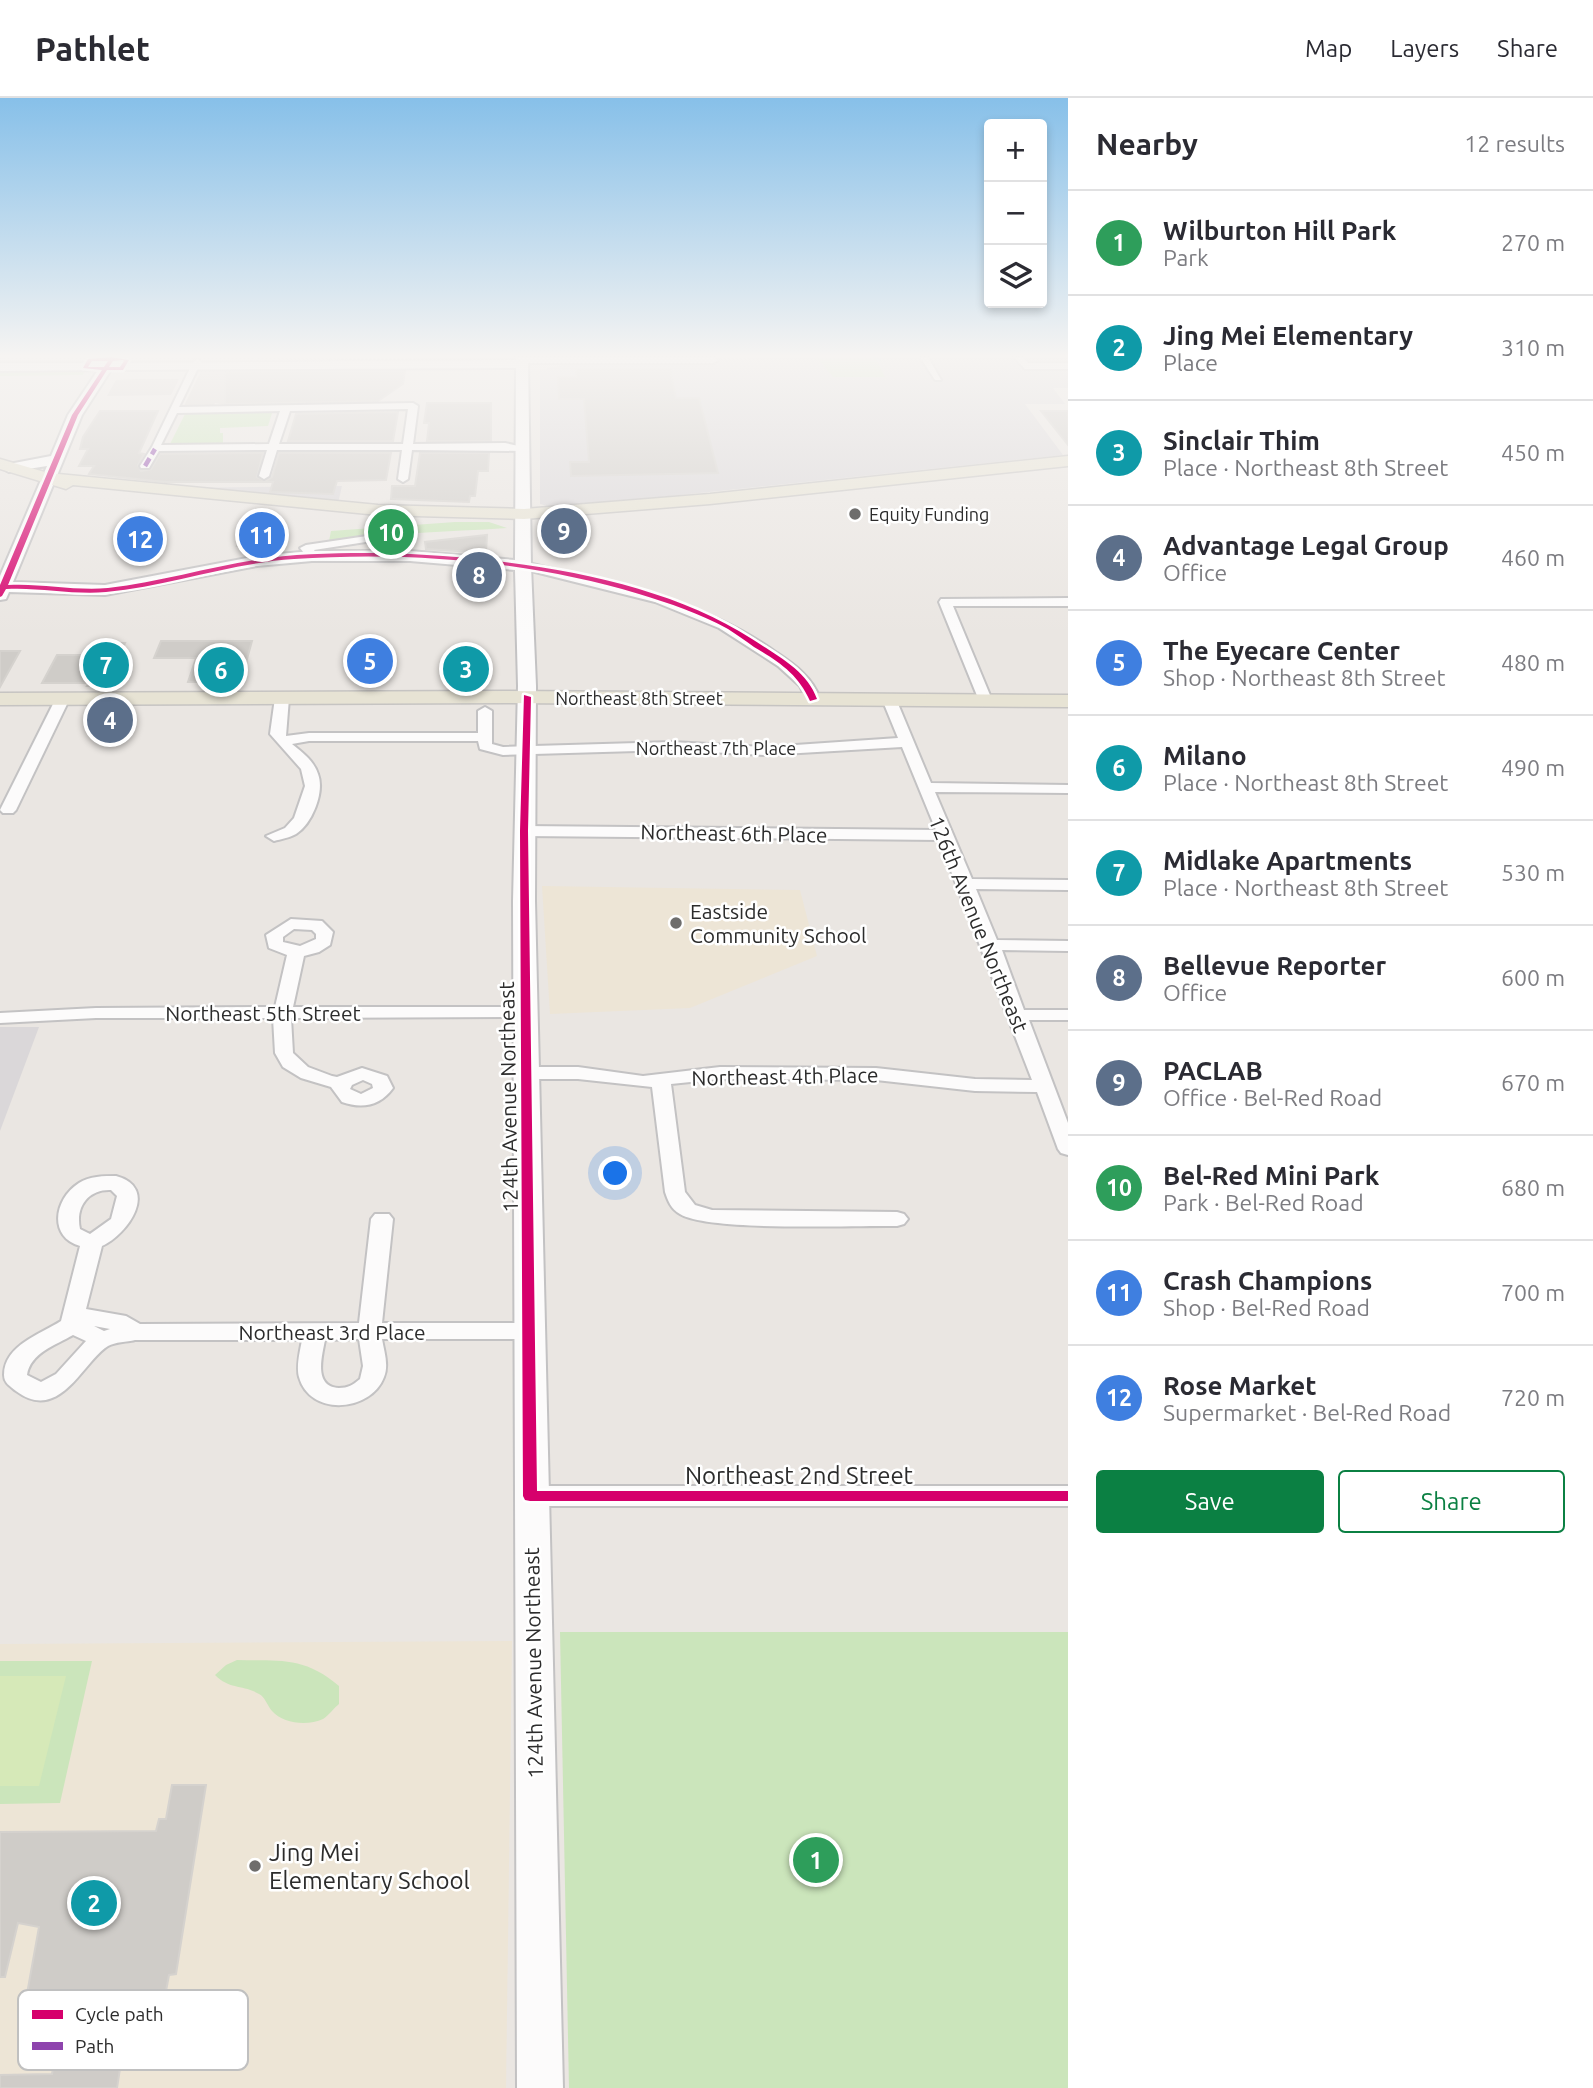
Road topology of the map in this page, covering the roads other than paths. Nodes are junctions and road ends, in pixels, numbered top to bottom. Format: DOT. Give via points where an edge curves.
graph roads {
  1 [pos="60,450"];
  2 [pos="156,450"];
  3 [pos="272,450"];
  4 [pos="407,450"];
  5 [pos="523,450"];
  6 [pos="57,458"];
  7 [pos="1068,461"];
  8 [pos="145,466"];
  9 [pos="4,467"];
  10 [pos="264,476"];
  11 [pos="48,478"];
  12 [pos="402,479"];
  13 [pos="524,516"];
  14 [pos="394,535"];
  15 [pos="312,556"];
  16 [pos="523,566"];
  17 [pos="1,590"];
  18 [pos="1068,602"];
  19 [pos="527,697"];
  20 [pos="63,698"];
  21 [pos="282,698"];
  22 [pos="0,699"];
  23 [pos="813,699"];
  24 [pos="889,699"];
  25 [pos="985,700"];
  26 [pos="1068,701"];
  27 [pos="485,711"];
  28 [pos="484,737"];
  29 [pos="282,741"];
  30 [pos="906,742"];
  31 [pos="525,751"];
  32 [pos="924,787"];
  33 [pos="1068,789"];
  34 [pos="8,810"];
  35 [pos="524,831"];
  36 [pos="944,835"];
  37 [pos="274,836"];
  38 [pos="966,884"];
  39 [pos="1068,885"];
  40 [pos="991,945"];
  41 [pos="1068,946"];
  42 [pos="296,951"];
  43 [pos="284,1013"];
  44 [pos="526,1013"];
  45 [pos="1017,1015"];
  46 [pos="1068,1015"];
  47 [pos="0,1017"];
  48 [pos="528,1073"];
  49 [pos="661,1082"];
  50 [pos="341,1084"];
  51 [pos="1042,1086"];
  52 [pos="1068,1149"];
  53 [pos="382,1219"];
  54 [pos="898,1219"];
  55 [pos="92,1242"];
  56 [pos="73,1320"];
  57 [pos="530,1331"];
  58 [pos="135,1332"];
  59 [pos="315,1332"];
  60 [pos="370,1332"];
  61 [pos="102,1339"];
  62 [pos="530,1496"];
  63 [pos="1068,1496"];
  64 [pos="540,2088"];
  1 -- 6 [label="street"];
  2 -- 8 [label="street"];
  3 -- 10 [label="street"];
  4 -- 12 [label="street"];
  5 -- 13 [label="street, 124th Avenue Northeast"];
  6 -- 9 [label="street" via="32,466"];
  6 -- 11 [label="street"];
  7 -- 13 [label="main road" via="676,505"];
  9 -- 11 [label="main road"];
  11 -- 13 [label="main road" via="334,509"];
  11 -- 17 [label="street"];
  13 -- 16 [label="street, 124th Avenue Northeast"];
  14 -- 15 [label="street" via="306,548"];
  15 -- 16 [label="street" via="410,556"];
  15 -- 17 [label="street" via="257,561 105,590"];
  16 -- 19 [label="street, 124th Avenue Northeast"];
  16 -- 23 [label="street" via="615,585 708,618 765,649 809,685"];
  18 -- 25 [label="street" via="944,602"];
  19 -- 21 [label="main road, Northeast 8th Street"];
  19 -- 23 [label="main road, Northeast 8th Street"];
  19 -- 31 [label="street, 124th Avenue Northeast"];
  20 -- 21 [label="main road, Northeast 8th Street"];
  20 -- 22 [label="main road, Northeast 8th Street"];
  20 -- 34 [label="street"];
  21 -- 29 [label="street" via="276,729"];
  23 -- 24 [label="main road, Northeast 8th Street"];
  24 -- 25 [label="main road, Northeast 8th Street"];
  24 -- 30 [label="street, 126th Avenue Northeast"];
  25 -- 26 [label="main road, Northeast 8th Street"];
  27 -- 28 [label="street"];
  28 -- 29 [label="street"];
  28 -- 31 [label="street, Northeast 7th Place" via="485,746 491,749"];
  29 -- 37 [label="street" via="309,769 312,784 295,827"];
  30 -- 31 [label="street, Northeast 7th Place" via="766,751 697,746"];
  30 -- 32 [label="street, 126th Avenue Northeast"];
  31 -- 35 [label="street, 124th Avenue Northeast"];
  32 -- 33 [label="street"];
  32 -- 36 [label="street, 126th Avenue Northeast"];
  35 -- 36 [label="street, Northeast 6th Place"];
  35 -- 44 [label="street, 124th Avenue Northeast"];
  36 -- 38 [label="street, 126th Avenue Northeast"];
  38 -- 39 [label="street"];
  38 -- 40 [label="street, 126th Avenue Northeast"];
  40 -- 41 [label="street"];
  40 -- 45 [label="street, 126th Avenue Northeast"];
  42 -- 43 [label="street"];
  43 -- 44 [label="street, Northeast 5th Street"];
  43 -- 47 [label="street, Northeast 5th Street"];
  43 -- 50 [label="street" via="280,1039 289,1062 312,1077"];
  44 -- 48 [label="street, 124th Avenue Northeast"];
  45 -- 46 [label="street"];
  45 -- 51 [label="street, 126th Avenue Northeast"];
  48 -- 49 [label="street, Northeast 4th Place"];
  48 -- 57 [label="street, 124th Avenue Northeast"];
  49 -- 51 [label="street, Northeast 4th Place" via="720,1073 876,1074 975,1085"];
  49 -- 54 [label="street" via="675,1192 688,1210 727,1218"];
  51 -- 52 [label="street, 126th Avenue Northeast"];
  53 -- 60 [label="street"];
  55 -- 56 [label="street"];
  56 -- 58 [label="street, Northeast 3rd Place" via="126,1324"];
  56 -- 61 [label="street"];
  56 -- 61 [label="street" via="19,1357 15,1378 22,1386 33,1390 59,1385"];
  57 -- 60 [label="street, Northeast 3rd Place"];
  57 -- 62 [label="street, 124th Avenue Northeast"];
  58 -- 59 [label="street, Northeast 3rd Place"];
  58 -- 61 [label="street, Northeast 3rd Place"];
  59 -- 60 [label="street, Northeast 3rd Place"];
  59 -- 60 [label="street" via="310,1377 324,1394 337,1396 367,1388 374,1375"];
  62 -- 63 [label="street, Northeast 2nd Street"];
  62 -- 64 [label="street, 124th Avenue Northeast"];
}
